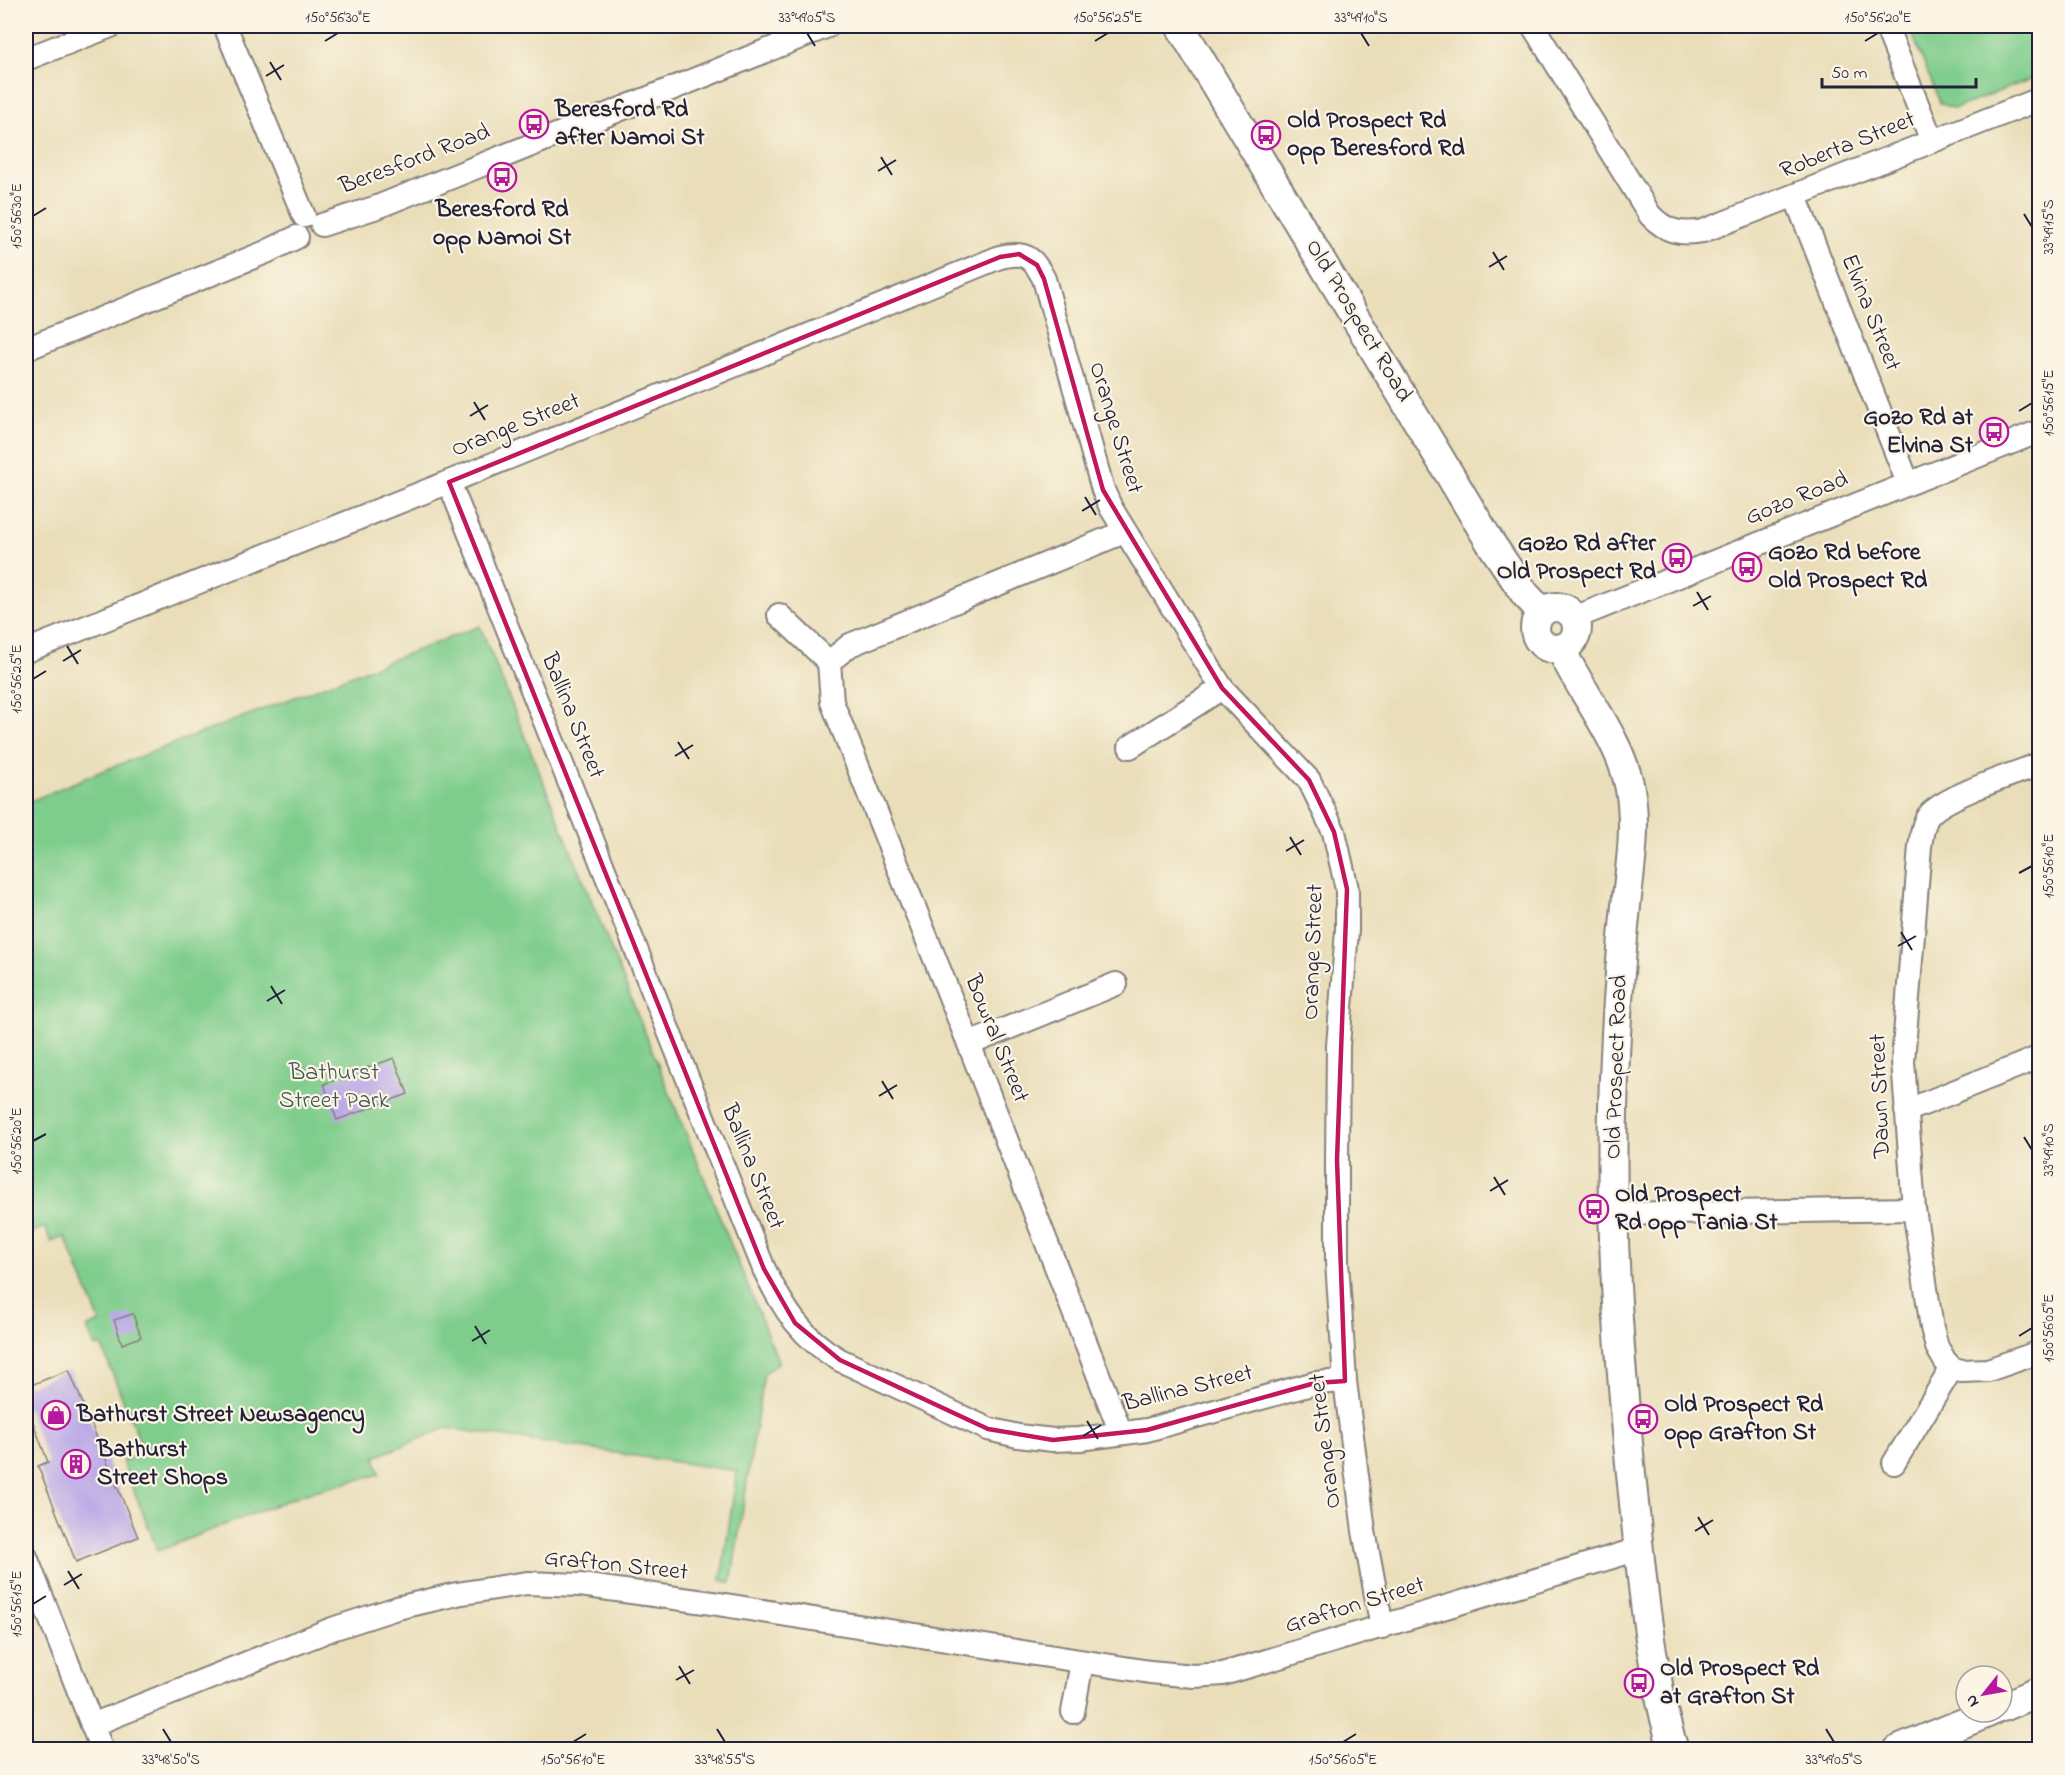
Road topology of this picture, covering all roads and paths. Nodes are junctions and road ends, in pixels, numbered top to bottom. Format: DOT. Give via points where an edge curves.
graph roads {
  1 [pos="111,26"];
  2 [pos="225,26"];
  3 [pos="828,26"];
  4 [pos="1180,26"];
  5 [pos="1533,26"];
  6 [pos="1886,26"];
  7 [pos="26,59"];
  8 [pos="2040,99"];
  9 [pos="1932,141"];
  10 [pos="1795,196"];
  11 [pos="308,226"];
  12 [pos="26,349"];
  13 [pos="2040,431"];
  14 [pos="449,482"];
  15 [pos="1908,483"];
  16 [pos="1124,532"];
  17 [pos="1542,612"];
  18 [pos="779,615"];
  19 [pos="1574,618"];
  20 [pos="1563,648"];
  21 [pos="26,651"];
  22 [pos="829,662"];
  23 [pos="1222,688"];
  24 [pos="1131,747"];
  25 [pos="2040,764"];
  26 [pos="1116,984"];
  27 [pos="969,1044"];
  28 [pos="2040,1057"];
  29 [pos="1906,1111"];
  30 [pos="1914,1209"];
  31 [pos="1612,1214"];
  32 [pos="2040,1352"];
  33 [pos="1952,1368"];
  34 [pos="1345,1381"];
  35 [pos="1121,1434"];
  36 [pos="1894,1463"];
  37 [pos="1639,1549"];
  38 [pos="26,1557"];
  39 [pos="1382,1627"];
  40 [pos="1082,1662"];
  41 [pos="2040,1691"];
  42 [pos="2014,1702"];
  43 [pos="1073,1712"];
  44 [pos="1960,1724"];
  45 [pos="92,1725"];
  46 [pos="102,1749"];
  47 [pos="1674,1749"];
  48 [pos="1898,1749"];
  1 -- 7 [label="street"];
  2 -- 11 [label="street"];
  3 -- 11 [label="street, Beresford Road" via="377,207"];
  4 -- 17 [label="main road, Old Prospect Road" via="1490,542"];
  5 -- 10 [label="street, Roberta Street" via="1650,215 1671,240"];
  6 -- 9 [label="street"];
  8 -- 9 [label="street, Roberta Street"];
  9 -- 10 [label="street, Roberta Street"];
  10 -- 15 [label="street, Elvina Street"];
  11 -- 12 [label="street, Beresford Road" via="267,252"];
  13 -- 15 [label="street, Gozo Road"];
  14 -- 16 [label="street, Orange Street" via="1000,257 1030,251 1044,279 1103,490"];
  14 -- 21 [label="street, Orange Street"];
  14 -- 35 [label="street, Ballina Street" via="764,1269 795,1323 819,1347 840,1360 988,1429 1053,1440"];
  15 -- 19 [label="street, Gozo Road"];
  16 -- 22 [label="street" via="850,645"];
  16 -- 23 [label="street, Orange Street"];
  17 -- 19 [label="main road" via="1559,607"];
  17 -- 20 [label="main road" via="1535,624 1538,639 1548,648"];
  18 -- 22 [label="street"];
  19 -- 20 [label="main road" via="1575,636"];
  20 -- 31 [label="main road, Old Prospect Road" via="1617,751 1632,802 1612,1113"];
  22 -- 27 [label="street, Bowral Street" via="832,702"];
  23 -- 24 [label="street"];
  23 -- 34 [label="street, Orange Street" via="1309,780 1334,832 1347,889 1338,1046 1337,1160 1337,1262"];
  25 -- 29 [label="street, Dawn Street" via="1921,811 1904,1049"];
  26 -- 27 [label="street"];
  27 -- 35 [label="street, Bowral Street"];
  28 -- 29 [label="street"];
  29 -- 30 [label="street, Dawn Street"];
  30 -- 31 [label="street"];
  30 -- 33 [label="street, Dawn Street" via="1932,1328 1941,1354"];
  31 -- 37 [label="main road, Old Prospect Road" via="1622,1389"];
  32 -- 33 [label="street" via="1988,1370"];
  33 -- 36 [label="street"];
  34 -- 35 [label="street, Ballina Street" via="1315,1383"];
  34 -- 39 [label="street, Orange Street" via="1364,1531"];
  37 -- 39 [label="street, Grafton Street"];
  37 -- 47 [label="main road, Old Prospect Road" via="1650,1644"];
  38 -- 45 [label="street"];
  39 -- 40 [label="street, Grafton Street" via="1222,1674 1194,1676"];
  40 -- 43 [label="street"];
  40 -- 45 [label="street, Grafton Street" via="701,1602 580,1585 527,1583 457,1594 332,1629"];
  41 -- 42 [label="main road"];
  44 -- 48 [label="main road"];
  45 -- 46 [label="street"];
}
